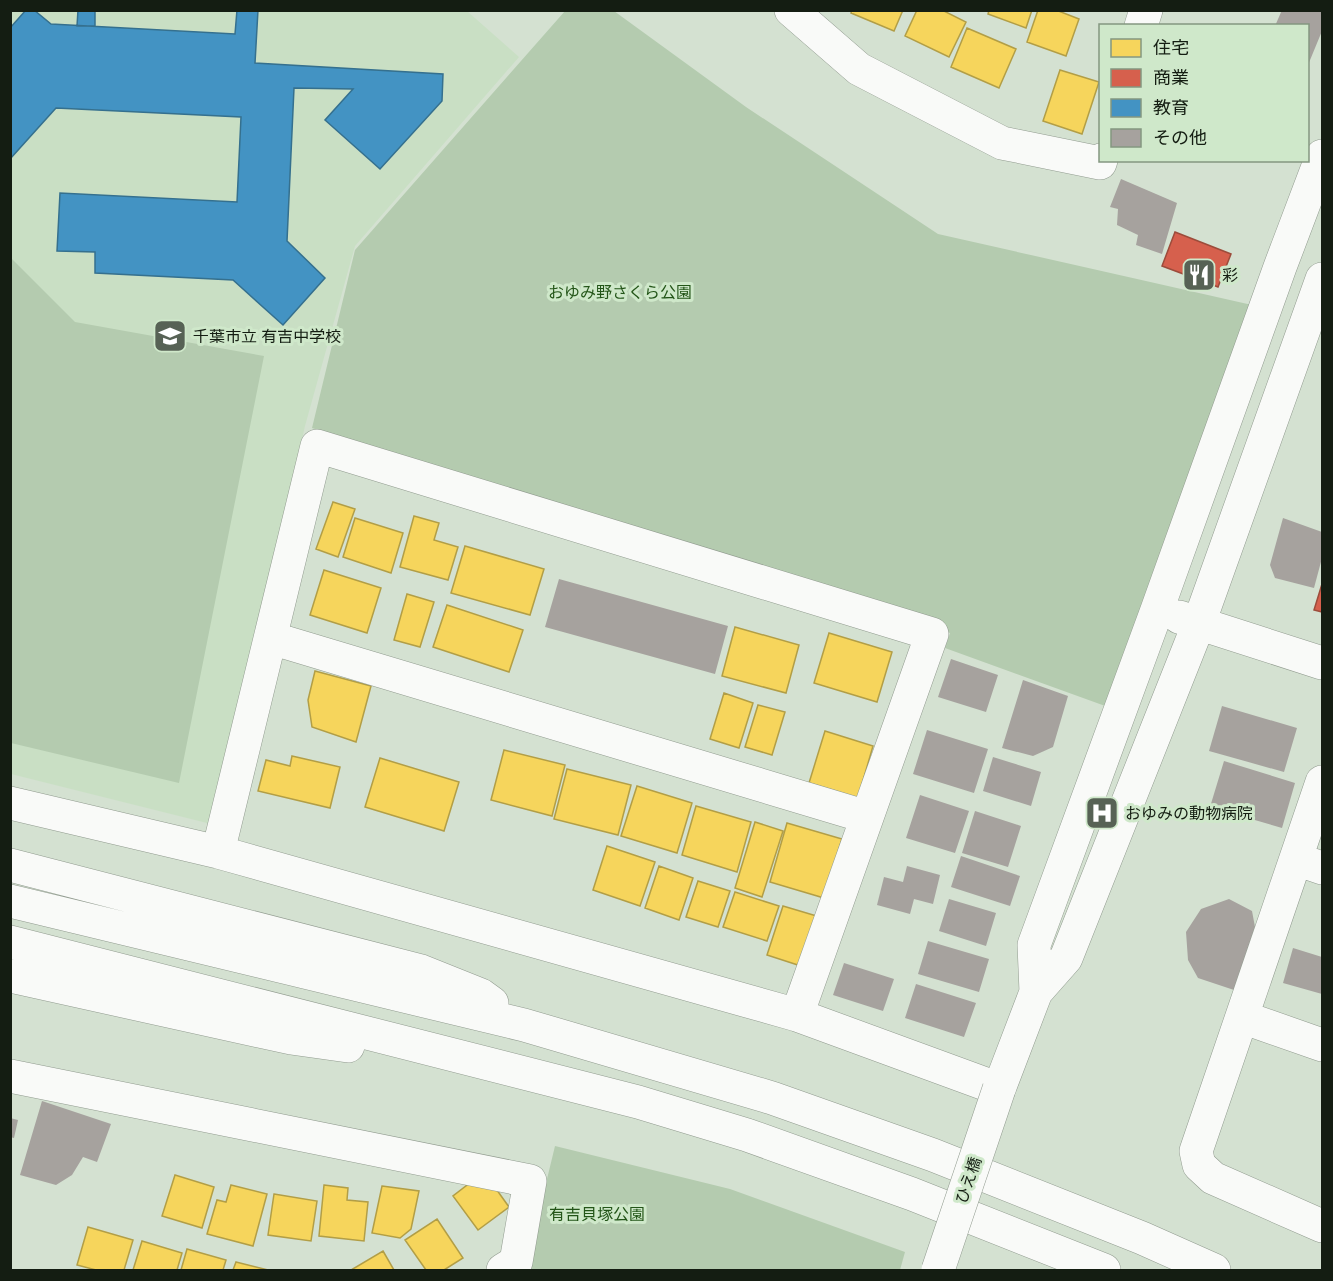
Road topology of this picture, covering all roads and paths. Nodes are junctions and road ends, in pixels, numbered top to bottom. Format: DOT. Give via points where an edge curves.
graph roads {
  1 [pos="791,10"];
  2 [pos="1323,156"];
  3 [pos="1100,162"];
  4 [pos="1322,280"];
  5 [pos="1157,610"];
  6 [pos="1199,623"];
  7 [pos="271,638"];
  8 [pos="1323,663"];
  9 [pos="1323,782"];
  10 [pos="10,803"];
  11 [pos="867,817"];
  12 [pos="218,852"];
  13 [pos="1309,864"];
  14 [pos="10,866"];
  15 [pos="10,901"];
  16 [pos="10,942"];
  17 [pos="10,976"];
  18 [pos="1036,992"];
  19 [pos="798,1015"];
  20 [pos="1242,1017"];
  21 [pos="524,1025"];
  22 [pos="1323,1045"];
  23 [pos="457,1055"];
  24 [pos="10,1076"];
  25 [pos="999,1089"];
  26 [pos="1323,1226"];
  27 [pos="503,1270"];
  28 [pos="938,1270"];
  29 [pos="1104,1270"];
  30 [pos="1215,1270"];
  1 -- 3 [label="street" via="859,69 1002,143"];
  2 -- 5 [label="street"];
  4 -- 6 [label="street"];
  5 -- 6 [label="street"];
  5 -- 18 [label="street" via="1034,945"];
  6 -- 8 [label="street"];
  6 -- 18 [label="street" via="1065,958"];
  7 -- 11 [label="street"];
  7 -- 11 [label="street" via="317,446 932,634"];
  7 -- 12 [label="street"];
  9 -- 13 [label="street"];
  10 -- 12 [label="street"];
  11 -- 19 [label="street"];
  12 -- 19 [label="street"];
  13 -- 20 [label="street"];
  14 -- 21 [label="street" via="421,971 481,995"];
  15 -- 21 [label="street"];
  16 -- 23 [label="street"];
  17 -- 23 [label="street" via="291,1038 356,1048"];
  18 -- 25 [label="street, ひえ橋"];
  19 -- 25 [label="street"];
  20 -- 22 [label="street"];
  20 -- 26 [label="street" via="1196,1151 1199,1165 1213,1178"];
  21 -- 30 [label="street" via="772,1098 933,1155"];
  23 -- 29 [label="street" via="747,1135 912,1194"];
  24 -- 27 [label="street" via="530,1181 516,1262"];
  25 -- 28 [label="street, ひえ橋, bridge"];
}
